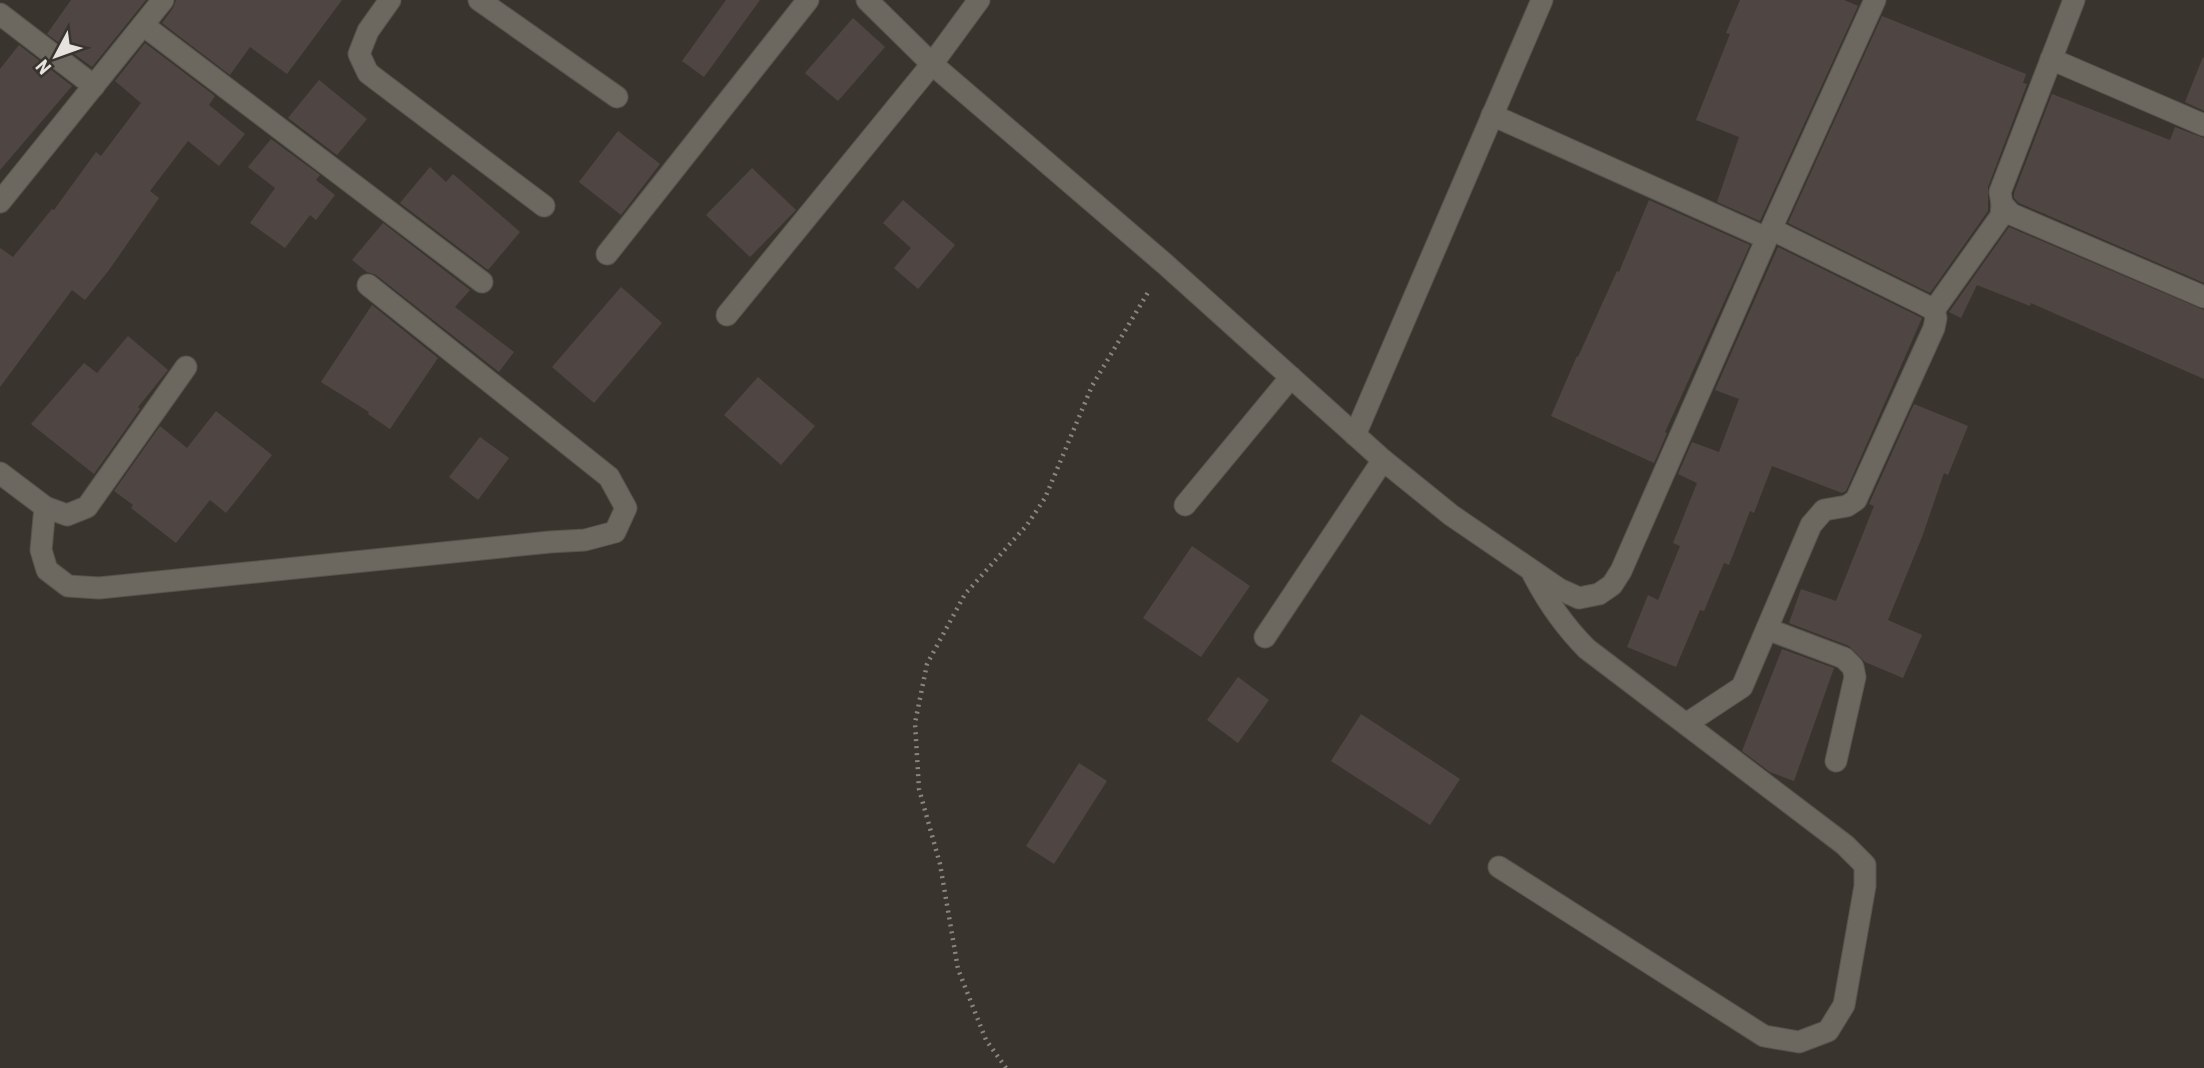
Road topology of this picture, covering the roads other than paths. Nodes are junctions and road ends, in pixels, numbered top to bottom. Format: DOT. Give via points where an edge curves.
graph roads {
  1 [pos="163,0"];
  2 [pos="390,0"];
  3 [pos="480,0"];
  4 [pos="808,0"];
  5 [pos="867,0"];
  6 [pos="979,0"];
  7 [pos="1542,0"];
  8 [pos="1875,0"];
  9 [pos="2074,0"];
  10 [pos="0,14"];
  11 [pos="143,25"];
  12 [pos="2051,59"];
  13 [pos="932,64"];
  14 [pos="94,86"];
  15 [pos="617,97"];
  16 [pos="1492,115"];
  17 [pos="2204,125"];
  18 [pos="0,202"];
  19 [pos="2002,204"];
  20 [pos="544,206"];
  21 [pos="1769,233"];
  22 [pos="607,254"];
  23 [pos="482,282"];
  24 [pos="368,285"];
  25 [pos="2204,297"];
  26 [pos="1934,310"];
  27 [pos="727,315"];
  28 [pos="186,367"];
  29 [pos="1291,377"];
  30 [pos="1355,435"];
  31 [pos="1383,460"];
  32 [pos="0,473"];
  33 [pos="1185,505"];
  34 [pos="45,507"];
  35 [pos="1530,569"];
  36 [pos="1767,629"];
  37 [pos="1265,637"];
  38 [pos="1686,724"];
  39 [pos="1836,761"];
  40 [pos="1499,867"];
  1 -- 11 [label="street"];
  2 -- 20 [label="street" via="368,30 359,54 368,73"];
  3 -- 15 [label="street"];
  4 -- 22 [label="street"];
  5 -- 13 [label="street"];
  6 -- 13 [label="street"];
  7 -- 16 [label="street"];
  8 -- 21 [label="street"];
  9 -- 12 [label="street"];
  10 -- 14 [label="street"];
  11 -- 14 [label="street"];
  11 -- 23 [label="street"];
  12 -- 17 [label="street"];
  12 -- 19 [label="street" via="2000,192"];
  13 -- 27 [label="street"];
  13 -- 29 [label="street"];
  14 -- 18 [label="street"];
  16 -- 21 [label="street"];
  16 -- 30 [label="street"];
  19 -- 25 [label="street" via="2011,214"];
  19 -- 26 [label="street" via="2001,216"];
  21 -- 26 [label="street"];
  21 -- 35 [label="street" via="1612,585 1599,594 1579,598"];
  24 -- 34 [label="street" via="609,477 626,509 615,532 585,540 99,588 68,586 47,570 41,550"];
  26 -- 36 [label="street" via="1934,328 1856,500 1824,510 1811,525"];
  28 -- 34 [label="street" via="88,507 67,515"];
  29 -- 30 [label="street"];
  29 -- 33 [label="street"];
  30 -- 31 [label="street"];
  31 -- 35 [label="street" via="1451,515"];
  31 -- 37 [label="street"];
  32 -- 34 [label="street"];
  35 -- 38 [label="street" via="1551,608 1587,649"];
  36 -- 38 [label="street" via="1742,687"];
  36 -- 39 [label="street" via="1844,658 1853,667 1855,677"];
  38 -- 40 [label="street" via="1865,865 1844,1005 1828,1031 1799,1042 1764,1036"];
}
